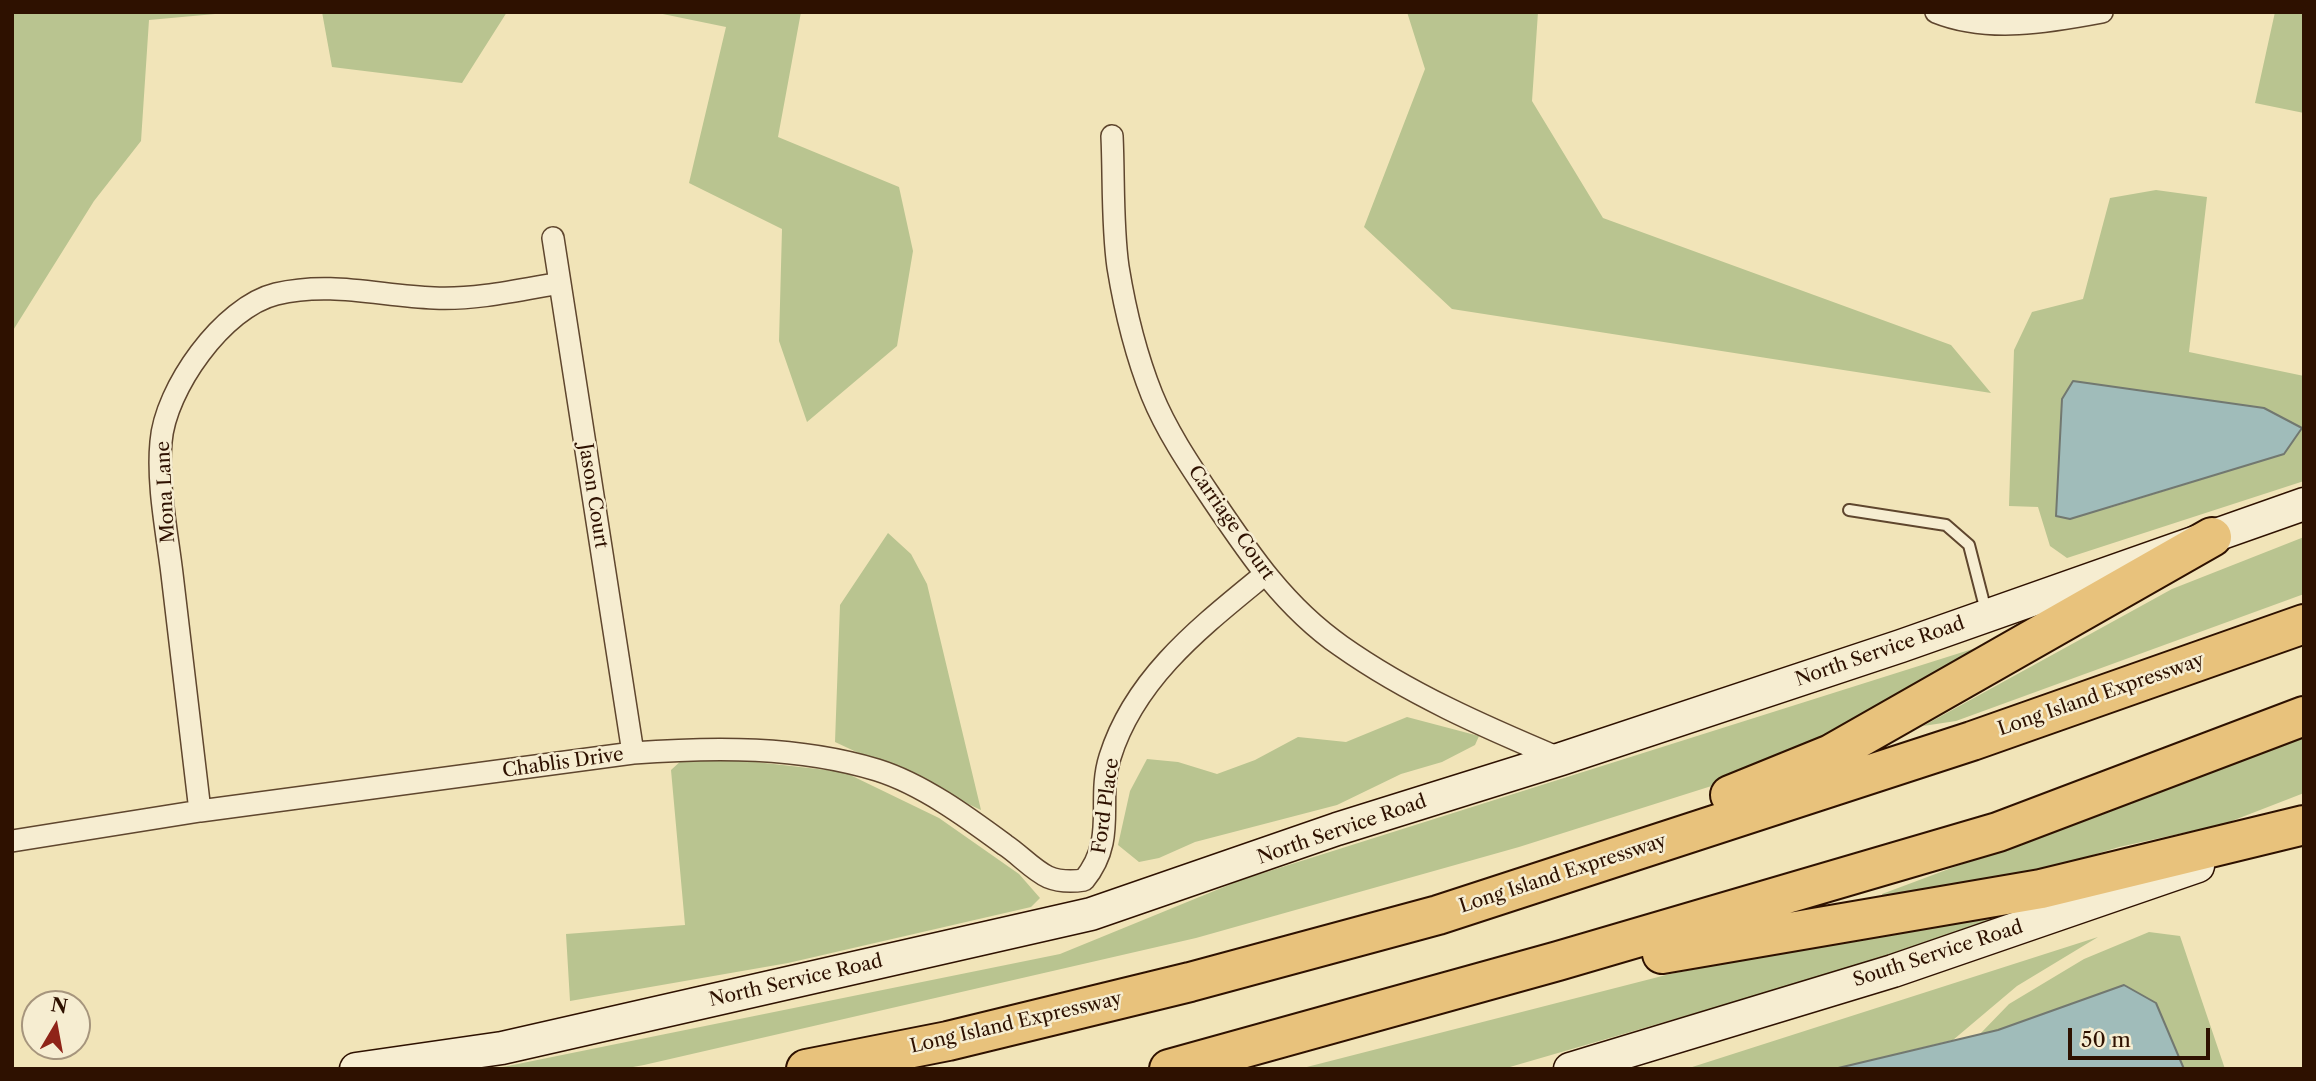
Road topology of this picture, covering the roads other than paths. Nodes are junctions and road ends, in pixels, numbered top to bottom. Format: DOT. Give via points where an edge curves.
graph roads {
  1 [pos="1936,12"];
  2 [pos="2102,12"];
  3 [pos="1112,136"];
  4 [pos="553,238"];
  5 [pos="560,283"];
  6 [pos="2304,504"];
  7 [pos="1849,510"];
  8 [pos="2212,537"];
  9 [pos="1264,575"];
  10 [pos="1987,616"];
  11 [pos="2304,624"];
  12 [pos="2304,716"];
  13 [pos="634,754"];
  14 [pos="1561,759"];
  15 [pos="200,811"];
  16 [pos="2304,828"];
  17 [pos="12,841"];
  18 [pos="1084,880"];
  19 [pos="1438,915"];
  20 [pos="1558,961"];
  21 [pos="356,1069"];
  22 [pos="806,1069"];
  23 [pos="1169,1069"];
  24 [pos="1570,1069"];
  1 -- 2 [label="street" via="1993,24 2046,22"];
  3 -- 9 [label="street, Carriage Court" via="1118,266 1131,329 1153,396 1192,468"];
  4 -- 5 [label="street, Jason Court"];
  5 -- 13 [label="street, Jason Court"];
  5 -- 15 [label="street, Mona Lane" via="437,299 345,288 273,295 232,319 191,365 172,403 161,441 167,535"];
  6 -- 8 [label="main road, North Service Road"];
  7 -- 10 [label="lane" via="1946,525 1969,545"];
  8 -- 10 [label="main road, North Service Road"];
  8 -- 19 [label="highway" via="1831,754"];
  9 -- 14 [label="street, Carriage Court" via="1340,646 1395,681 1463,718"];
  9 -- 18 [label="street, Ford Place" via="1170,655 1135,704 1109,758 1099,862"];
  10 -- 14 [label="main road, North Service Road"];
  11 -- 19 [label="highway, Long Island Expressway" via="1972,741"];
  12 -- 20 [label="highway" via="1998,832"];
  13 -- 15 [label="street, Chablis Drive"];
  13 -- 18 [label="street, Chablis Drive" via="762,750 832,759 879,771 921,791 1046,876 1066,882"];
  14 -- 21 [label="main road, North Service Road" via="1091,914 502,1048"];
  15 -- 17 [label="street, Chablis Drive"];
  16 -- 20 [label="highway" via="2042,889 1651,955"];
  16 -- 24 [label="main road, South Service Road" via="1893,971"];
  19 -- 22 [label="highway, Long Island Expressway" via="1190,982"];
  20 -- 23 [label="highway"];
}
